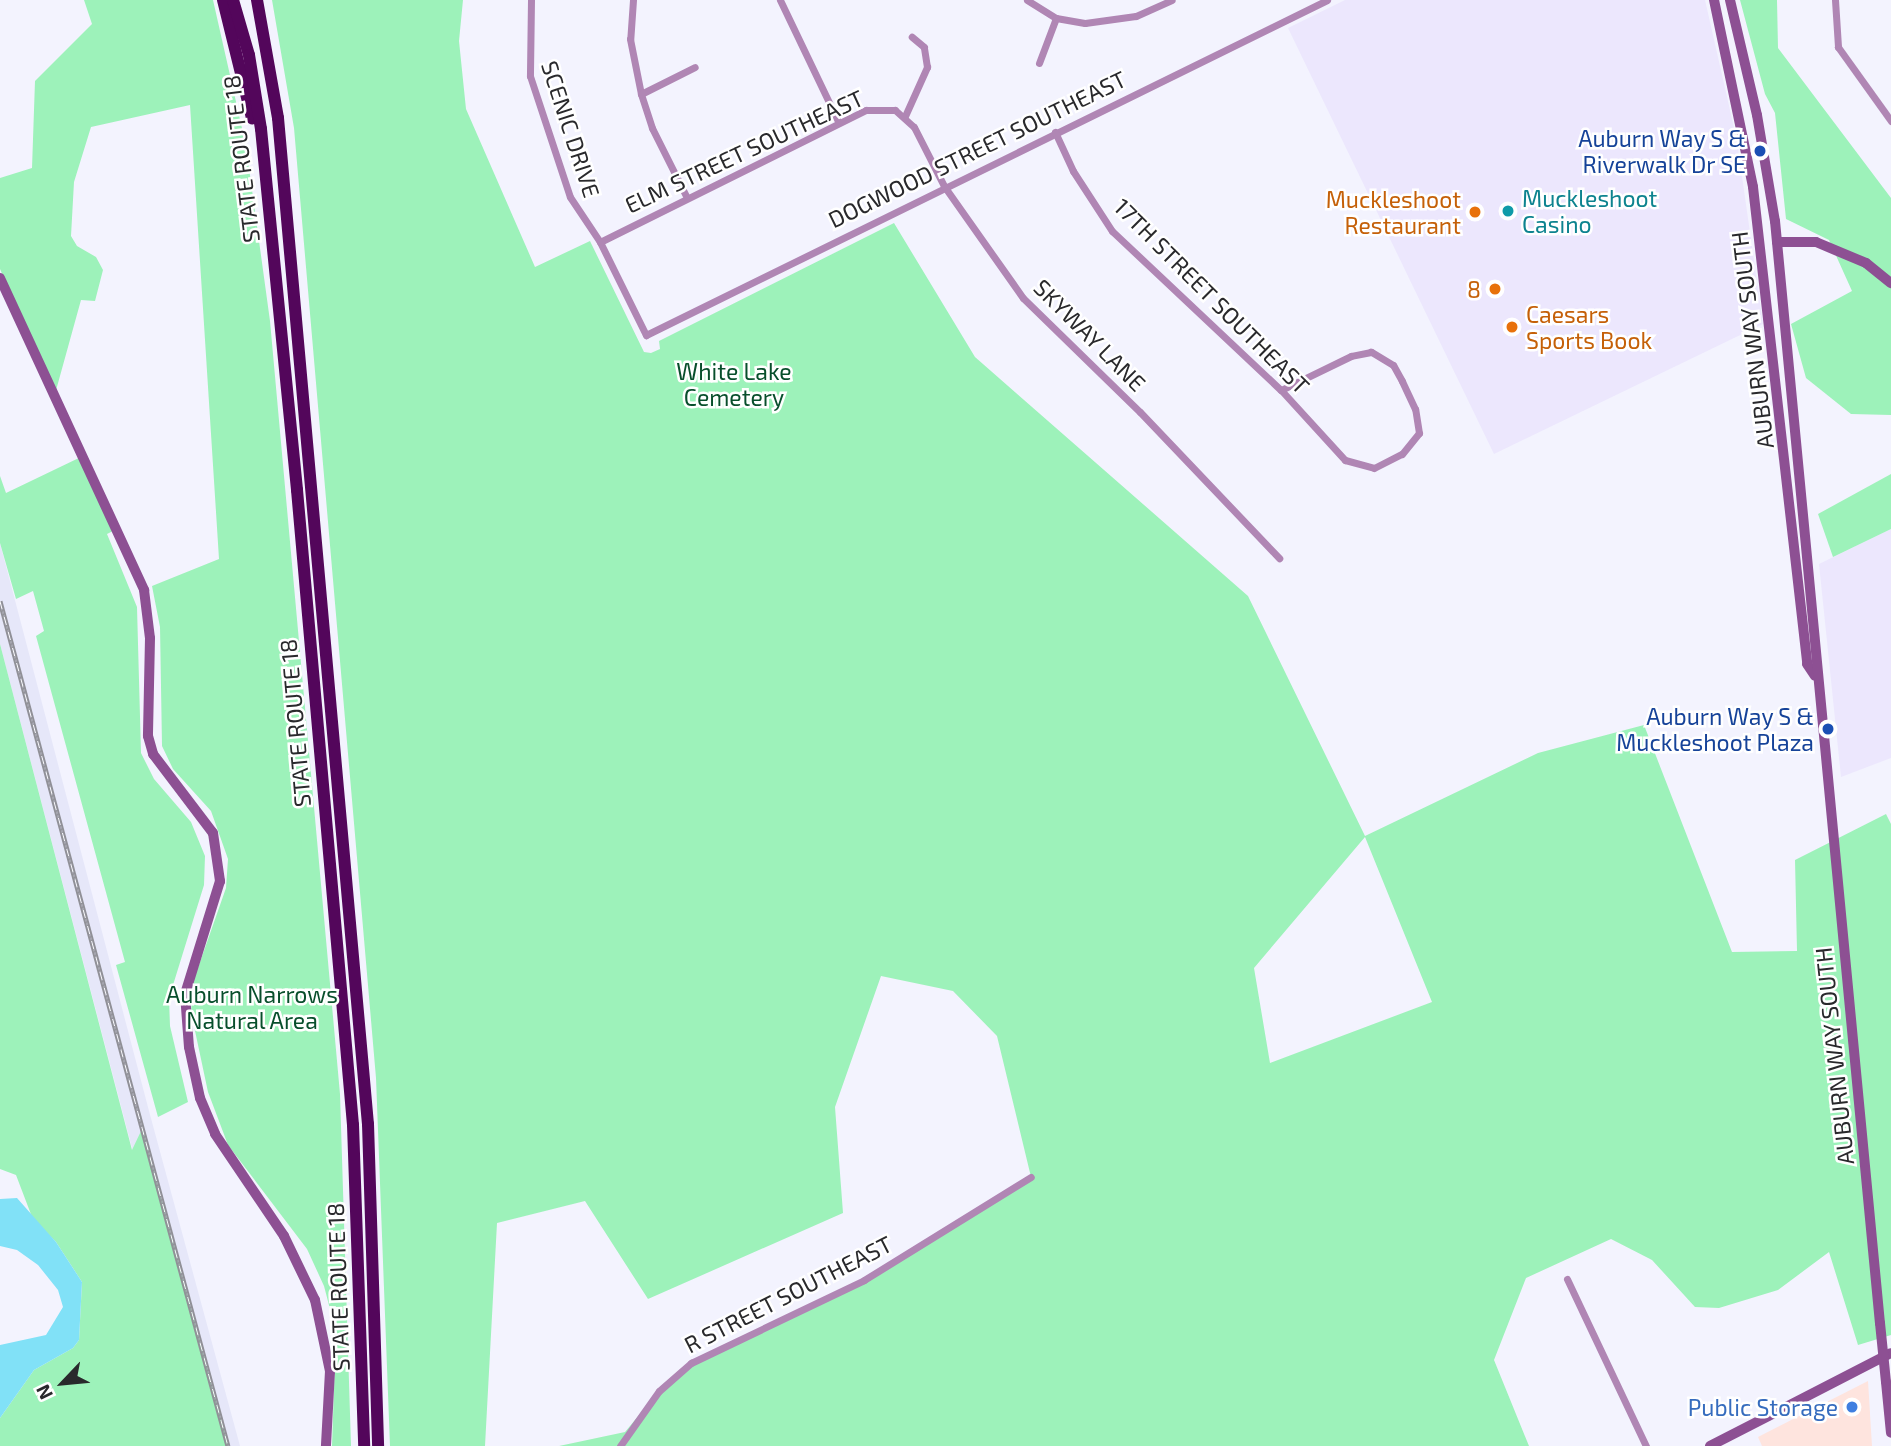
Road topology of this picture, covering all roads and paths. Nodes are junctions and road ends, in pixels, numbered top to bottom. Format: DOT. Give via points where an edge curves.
graph roads {
  1 [pos="223,0"];
  2 [pos="233,0"];
  3 [pos="257,0"];
  4 [pos="531,0"];
  5 [pos="632,0"];
  6 [pos="780,0"];
  7 [pos="1027,0"];
  8 [pos="1172,0"];
  9 [pos="1327,0"];
  10 [pos="1730,0"];
  11 [pos="1835,0"];
  12 [pos="1716,4"];
  13 [pos="1056,18"];
  14 [pos="912,37"];
  15 [pos="1039,63"];
  16 [pos="695,67"];
  17 [pos="1747,73"];
  18 [pos="640,94"];
  19 [pos="905,116"];
  20 [pos="1891,121"];
  21 [pos="839,123"];
  22 [pos="1055,131"];
  23 [pos="264,162"];
  24 [pos="944,186"];
  25 [pos="687,198"];
  26 [pos="600,242"];
  27 [pos="1777,242"];
  28 [pos="0,278"];
  29 [pos="1891,283"];
  30 [pos="646,335"];
  31 [pos="1281,390"];
  32 [pos="1279,558"];
  33 [pos="1815,676"];
  34 [pos="1031,1177"];
  35 [pos="1567,1279"];
  36 [pos="1891,1353"];
  37 [pos="1891,1433"];
  38 [pos="326,1446"];
  39 [pos="364,1446"];
  40 [pos="378,1446"];
  41 [pos="620,1446"];
  42 [pos="1646,1446"];
  43 [pos="1710,1446"];
  1 -- 23 [label="highway"];
  2 -- 23 [label="highway, STATE ROUTE 18" via="248,55"];
  3 -- 40 [label="highway, STATE ROUTE 18" via="278,118 368,1124"];
  4 -- 26 [label="street, SCENIC DRIVE" via="530,76 570,197"];
  5 -- 18 [label="street" via="629,30"];
  6 -- 21 [label="street"];
  7 -- 13 [label="street"];
  8 -- 13 [label="street" via="1121,20 1084,23"];
  9 -- 22 [label="street, DOGWOOD STREET SOUTHEAST"];
  10 -- 17 [label="main road, AUBURN WAY SOUTH"];
  11 -- 20 [label="street" via="1838,47"];
  12 -- 17 [label="main road" via="1726,11 1739,62"];
  12 -- 33 [label="main road, AUBURN WAY SOUTH" via="1753,187 1807,663"];
  13 -- 15 [label="street"];
  14 -- 19 [label="street" via="924,47 927,67"];
  16 -- 18 [label="street"];
  17 -- 27 [label="main road, AUBURN WAY SOUTH"];
  18 -- 25 [label="street"];
  19 -- 21 [label="street, ELM STREET SOUTHEAST" via="877,108"];
  19 -- 24 [label="street, SKYWAY LANE"];
  21 -- 25 [label="street, ELM STREET SOUTHEAST"];
  22 -- 24 [label="street, DOGWOOD STREET SOUTHEAST"];
  22 -- 31 [label="street, 17TH STREET SOUTHEAST" via="1073,171 1112,231"];
  23 -- 39 [label="highway, STATE ROUTE 18" via="351,1100"];
  24 -- 30 [label="street, DOGWOOD STREET SOUTHEAST"];
  24 -- 32 [label="street, SKYWAY LANE" via="1023,298"];
  25 -- 26 [label="street, ELM STREET SOUTHEAST"];
  26 -- 30 [label="street, SCENIC DRIVE"];
  27 -- 29 [label="main road" via="1816,242 1866,263"];
  27 -- 33 [label="main road, AUBURN WAY SOUTH" via="1819,660"];
  28 -- 38 [label="main road" via="144,590 150,638 148,736 153,754 213,833 220,881 185,994 189,1047 200,1098 215,1134 284,1236 315,1300 330,1371"];
  31 -- 31 [label="street, 17TH STREET SOUTHEAST" via="1362,353 1381,356 1393,365 1415,409 1419,433 1402,454 1374,468 1363,468 1345,460"];
  33 -- 37 [label="main road, AUBURN WAY SOUTH, bridge"];
  34 -- 41 [label="street, R STREET SOUTHEAST" via="864,1280 691,1363 659,1391"];
  35 -- 42 [label="street"];
  36 -- 43 [label="main road"];
}
